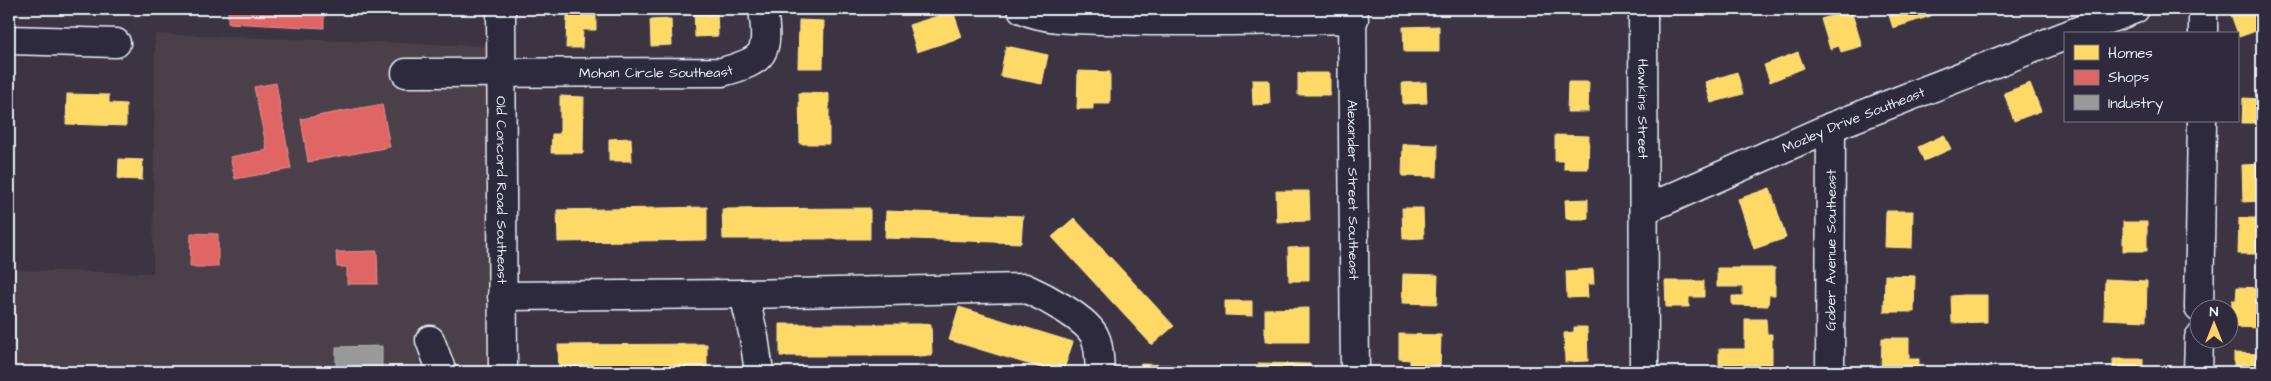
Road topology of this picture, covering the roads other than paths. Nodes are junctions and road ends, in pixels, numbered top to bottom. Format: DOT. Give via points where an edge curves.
graph roads {
  1 [pos="501,9"];
  2 [pos="763,9"];
  3 [pos="1022,9"];
  4 [pos="1643,9"];
  5 [pos="2135,9"];
  6 [pos="2203,9"];
  7 [pos="1353,14"];
  8 [pos="2075,32"];
  9 [pos="2203,32"];
  10 [pos="2064,36"];
  11 [pos="9,40"];
  12 [pos="116,43"];
  13 [pos="500,72"];
  14 [pos="406,73"];
  15 [pos="2202,122"];
  16 [pos="1831,127"];
  17 [pos="1644,210"];
  18 [pos="744,294"];
  19 [pos="502,296"];
  20 [pos="2199,298"];
  21 [pos="430,340"];
  22 [pos="2199,348"];
  23 [pos="442,372"];
  24 [pos="503,372"];
  25 [pos="759,372"];
  26 [pos="1100,372"];
  27 [pos="1355,372"];
  28 [pos="1644,372"];
  29 [pos="1830,372"];
  30 [pos="2198,372"];
  1 -- 13 [label="street, Old Concord Road Southeast"];
  2 -- 13 [label="street, Mohan Circle Southeast" via="767,36 761,54 748,64 722,72"];
  3 -- 7 [label="street" via="1073,19 1167,22"];
  4 -- 17 [label="street, Hawkins Street"];
  5 -- 8 [label="street"];
  6 -- 9 [label="street"];
  7 -- 27 [label="street, Alexander Street Southeast"];
  10 -- 16 [label="street, Mozley Drive Southeast"];
  11 -- 12 [label="street"];
  13 -- 14 [label="street, Mohan Circle Southeast"];
  13 -- 19 [label="street, Old Concord Road Southeast"];
  15 -- 20 [label="street"];
  16 -- 17 [label="street, Mozley Drive Southeast"];
  16 -- 29 [label="street, Gober Avenue Southeast"];
  17 -- 28 [label="street, Hawkins Street"];
  18 -- 19 [label="street"];
  18 -- 25 [label="street"];
  18 -- 26 [label="street" via="1026,288 1080,320 1095,336"];
  19 -- 24 [label="street, Old Concord Road Southeast"];
  21 -- 23 [label="street"];
  22 -- 30 [label="street"];
}
